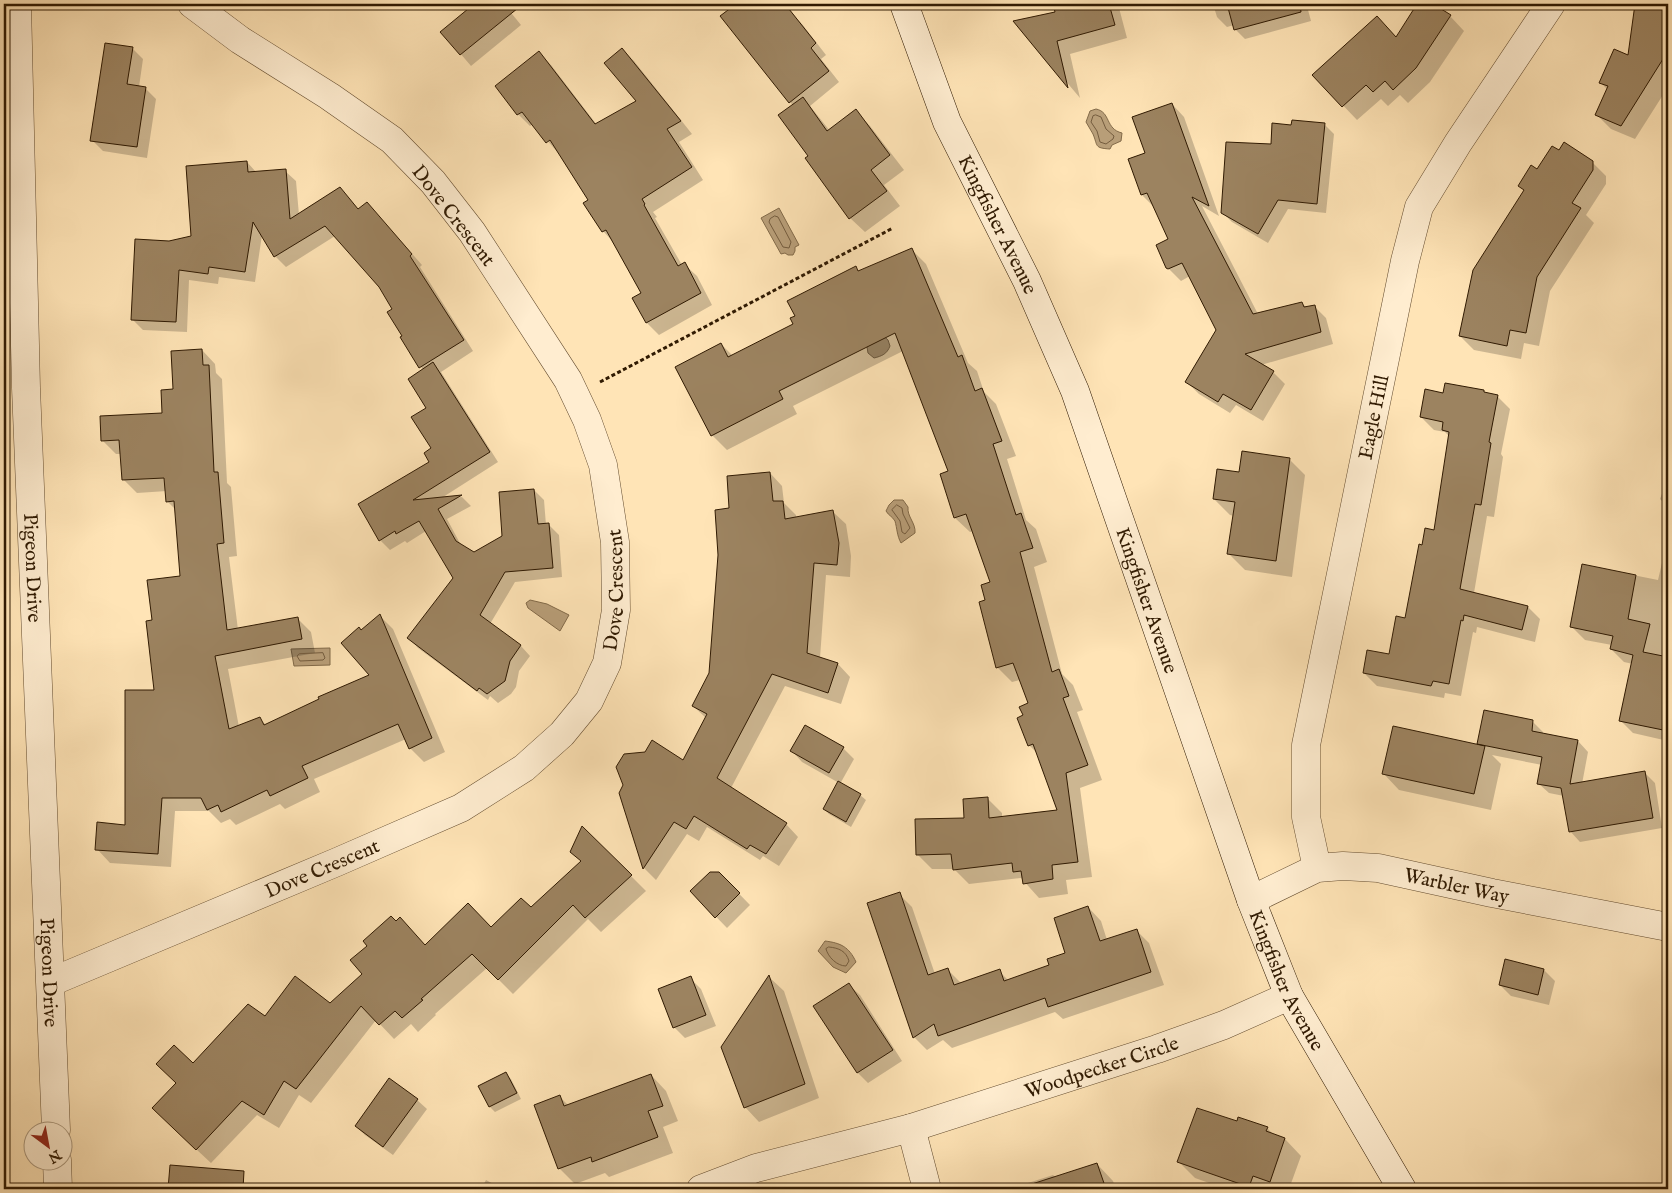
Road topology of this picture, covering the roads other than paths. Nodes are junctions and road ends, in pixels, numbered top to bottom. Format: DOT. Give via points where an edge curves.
graph roads {
  1 [pos="17,4"];
  2 [pos="192,4"];
  3 [pos="904,4"];
  4 [pos="1551,4"];
  5 [pos="1317,868"];
  6 [pos="1250,900"];
  7 [pos="1668,927"];
  8 [pos="50,982"];
  9 [pos="1289,996"];
  10 [pos="56,1120"];
  11 [pos="911,1128"];
  12 [pos="57,1170"];
  13 [pos="58,1189"];
  14 [pos="701,1189"];
  15 [pos="927,1189"];
  16 [pos="1402,1189"];
  1 -- 8 [label="street, Pigeon Drive" via="26,388"];
  2 -- 8 [label="street, Dove Crescent" via="240,40 392,140 434,182 472,232 568,380 588,420 603,465 615,542 616,610 607,663 589,701 562,734 524,768 461,808"];
  3 -- 6 [label="street, Kingfisher Avenue" via="946,122 1027,281 1075,391"];
  4 -- 5 [label="street, Eagle Hill" via="1419,207 1405,261 1306,745 1306,817"];
  5 -- 6 [label="street, Warbler Way"];
  5 -- 7 [label="street, Warbler Way" via="1378,868"];
  6 -- 9 [label="street, Kingfisher Avenue"];
  8 -- 10 [label="street, Pigeon Drive"];
  9 -- 11 [label="street, Woodpecker Circle" via="1224,1025 1157,1049"];
  9 -- 16 [label="street, Kingfisher Avenue"];
  11 -- 14 [label="street, Woodpecker Circle" via="756,1168"];
  11 -- 15 [label="street"];
  12 -- 13 [label="street"];
}
